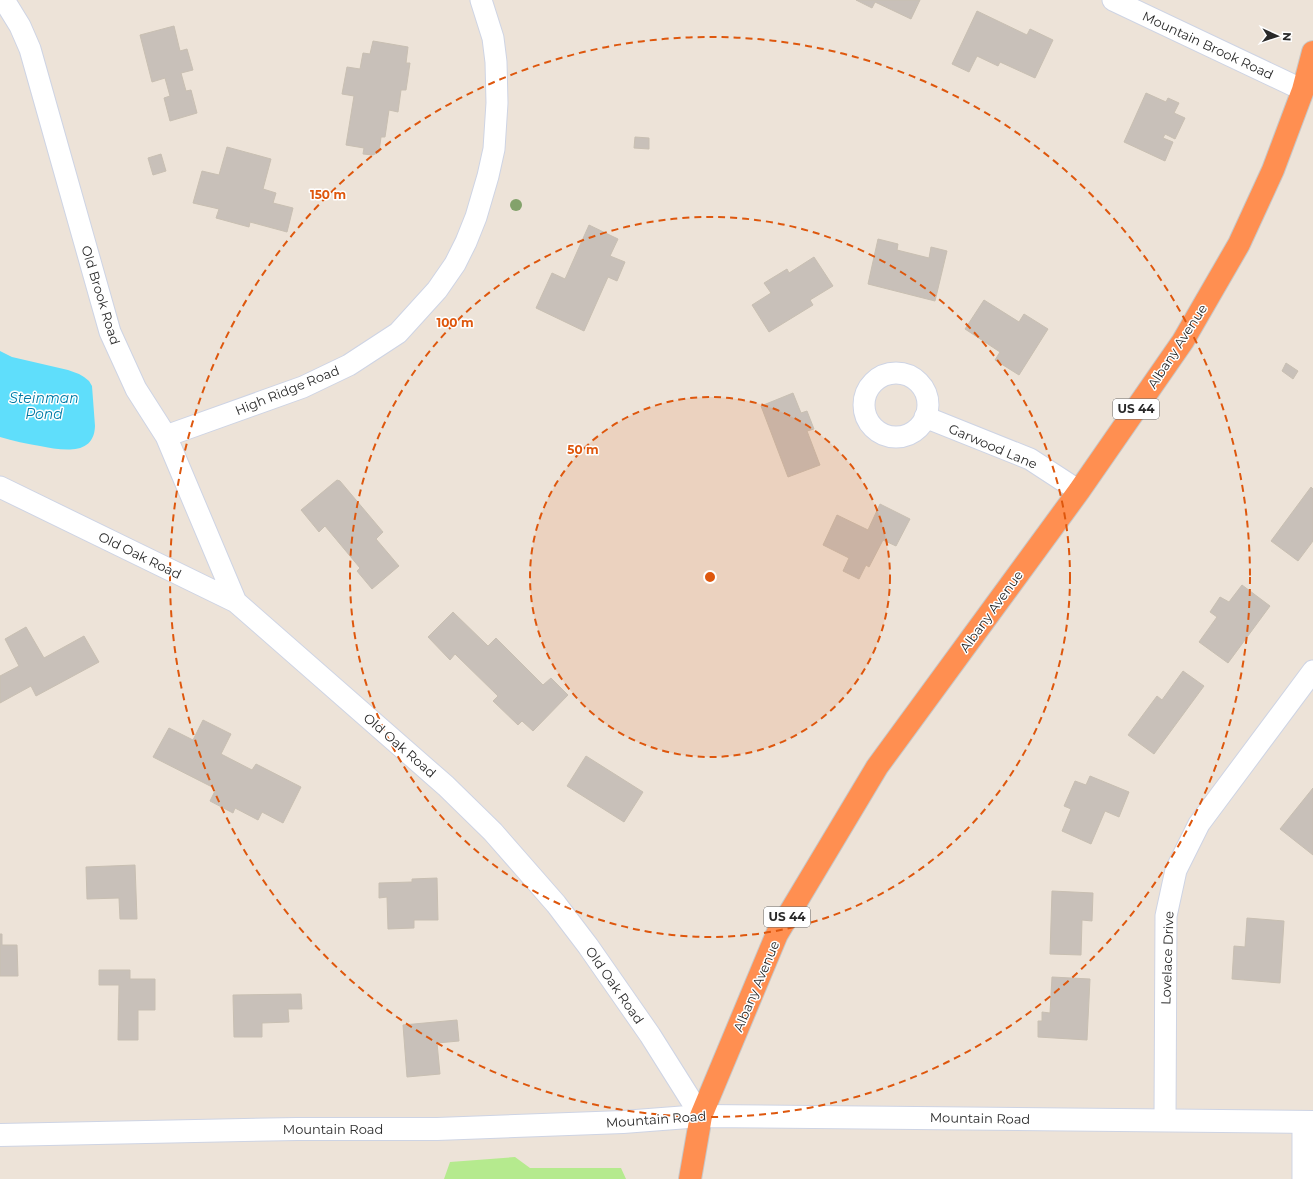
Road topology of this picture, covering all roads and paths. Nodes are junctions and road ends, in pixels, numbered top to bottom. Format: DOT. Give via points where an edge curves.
graph roads {
  1 [pos="4,0"];
  2 [pos="481,0"];
  3 [pos="1113,0"];
  4 [pos="1313,52"];
  5 [pos="1303,90"];
  6 [pos="925,418"];
  7 [pos="166,436"];
  8 [pos="0,487"];
  9 [pos="1079,491"];
  10 [pos="236,602"];
  11 [pos="1313,671"];
  12 [pos="701,1116"];
  13 [pos="1165,1120"];
  14 [pos="1308,1122"];
  15 [pos="0,1135"];
  16 [pos="690,1179"];
  17 [pos="1302,1179"];
  1 -- 7 [label="street, Old Brook Road" via="30,49 110,332 136,389"];
  2 -- 7 [label="street, High Ridge Road" via="493,38 496,62 494,149 480,204 466,242 438,290 398,334 349,365 303,387"];
  3 -- 5 [label="street, Mountain Brook Road"];
  4 -- 5 [label="highway, Albany Avenue / US 44"];
  5 -- 9 [label="highway, Albany Avenue / US 44" via="1273,170 1239,244 1183,341"];
  6 -- 9 [label="street, Garwood Lane" via="1030,459"];
  7 -- 10 [label="street, Old Brook Road"];
  8 -- 10 [label="street, Old Oak Road"];
  9 -- 12 [label="highway, Albany Avenue / US 44" via="877,767 777,934"];
  10 -- 12 [label="street, Old Oak Road" via="446,786 498,838 556,904 588,946 650,1035"];
  11 -- 13 [label="street, Lovelace Drive" via="1199,824 1176,870 1166,916"];
  12 -- 13 [label="main road, Mountain Road"];
  12 -- 15 [label="main road, Mountain Road" via="623,1122 437,1129"];
  12 -- 16 [label="highway, Albany Avenue / US 44"];
  13 -- 14 [label="main road, Mountain Road"];
  14 -- 17 [label="street"];
}
